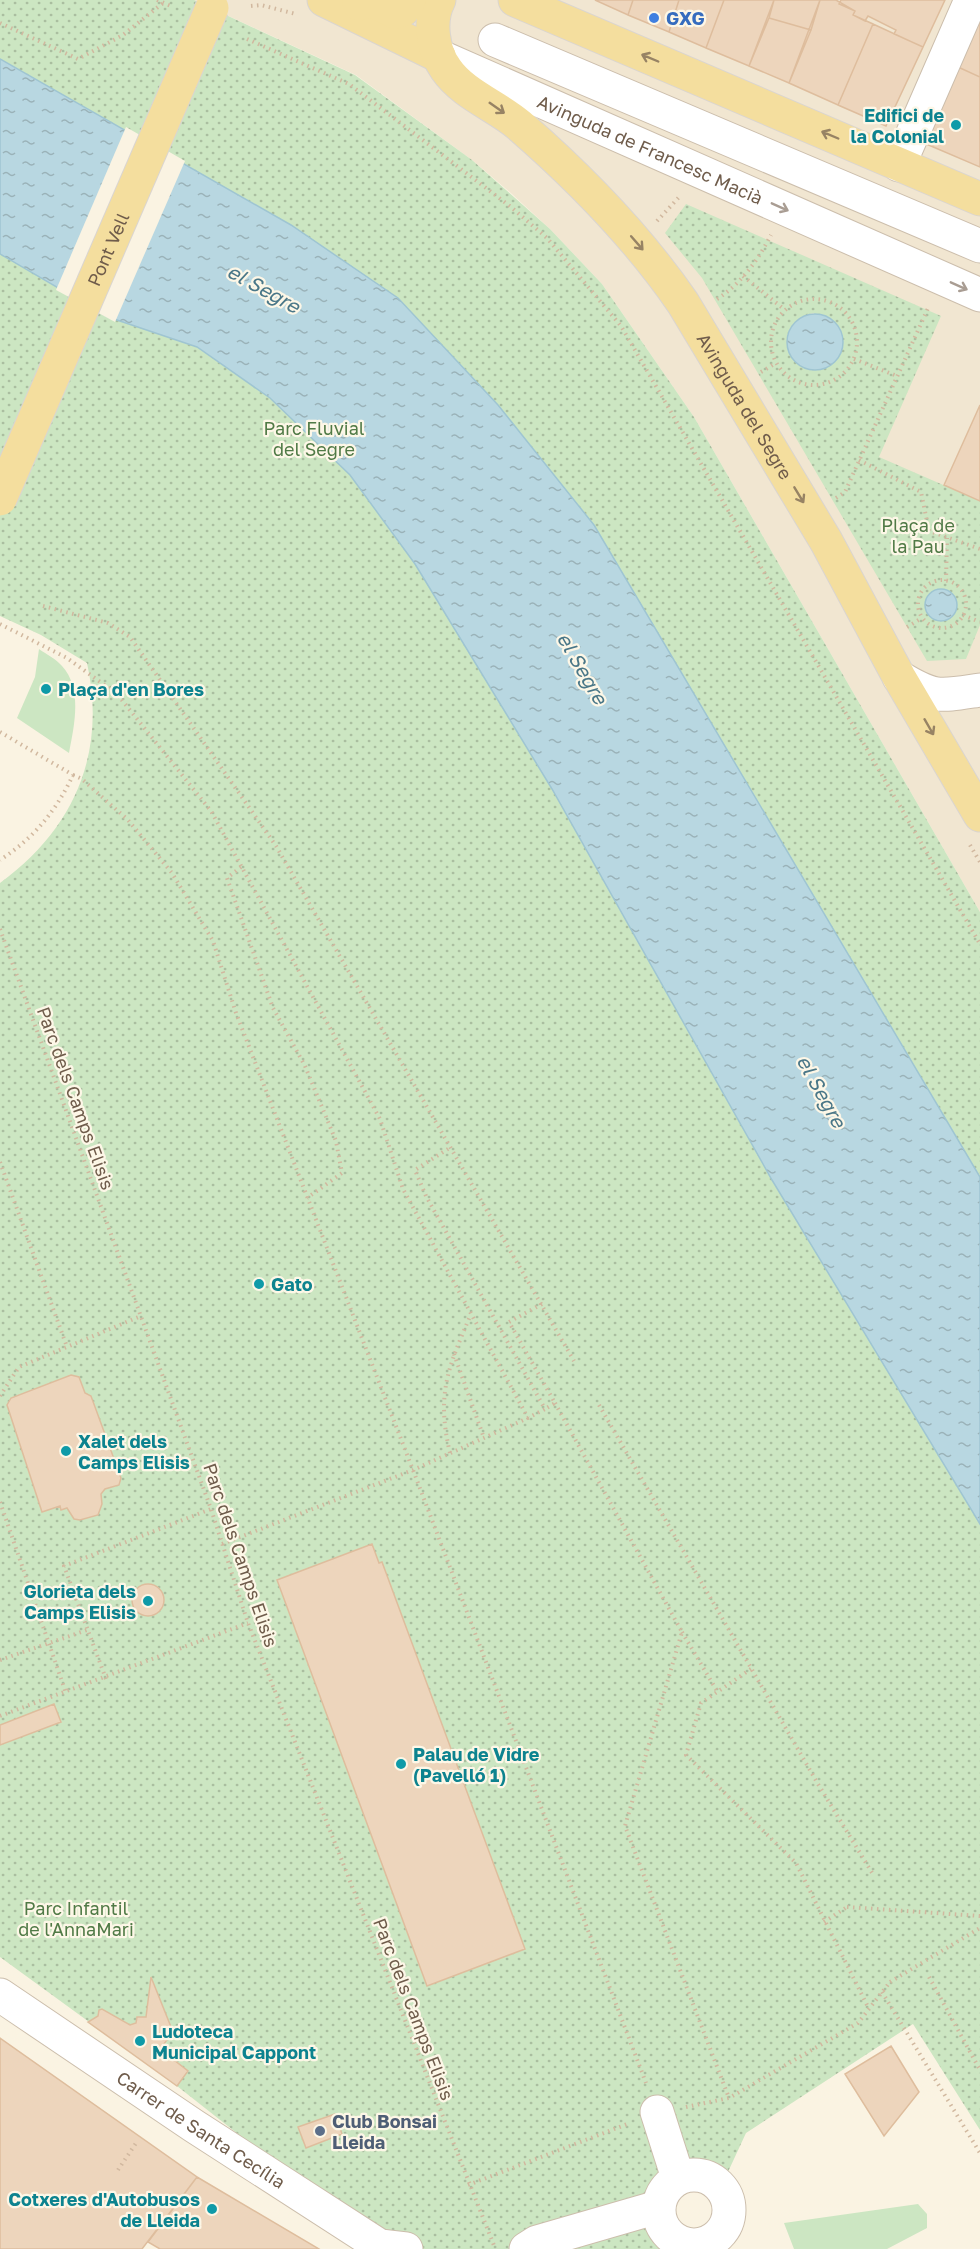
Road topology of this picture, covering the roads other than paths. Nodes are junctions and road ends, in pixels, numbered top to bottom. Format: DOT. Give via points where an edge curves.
graph roads {
  1 [pos="439,0"];
  2 [pos="515,0"];
  3 [pos="971,0"];
  4 [pos="214,4"];
  5 [pos="359,7"];
  6 [pos="495,40"];
  7 [pos="439,56"];
  8 [pos="898,165"];
  9 [pos="980,200"];
  10 [pos="980,246"];
  11 [pos="980,295"];
  12 [pos="0,499"];
  13 [pos="899,677"];
  14 [pos="980,690"];
  15 [pos="974,829"];
  16 [pos="0,1995"];
  17 [pos="661,2123"];
  18 [pos="685,2176"];
  19 [pos="658,2207"];
  20 [pos="721,2242"];
  21 [pos="406,2249"];
  22 [pos="526,2249"];
  1 -- 7 [label="main road" via="432,26"];
  8 -- 2 [label="main road, one-way"];
  3 -- 8 [label="street"];
  4 -- 12 [label="main road, Pont Vell, bridge"];
  5 -- 7 [label="main road, Avinguda de Francesc Macià"];
  6 -- 10 [label="street, Avinguda de Francesc Macià"];
  7 -- 11 [label="street, Avinguda de Francesc Macià, one-way"];
  7 -- 13 [label="main road, Avinguda del Segre, one-way" via="451,76 513,120 553,155 658,267 733,383 826,541"];
  8 -- 9 [label="main road"];
  13 -- 14 [label="street" via="936,696"];
  13 -- 15 [label="main road, Avinguda del Segre, one-way"];
  16 -- 21 [label="street, Carrer de Santa Cecília" via="381,2246"];
  17 -- 18 [label="street"];
  18 -- 19 [label="street" via="665,2190"];
  18 -- 20 [label="street" via="712,2180 726,2196 728,2216"];
  19 -- 20 [label="street" via="663,2227 678,2241"];
  19 -- 22 [label="street" via="537,2242"];
}
